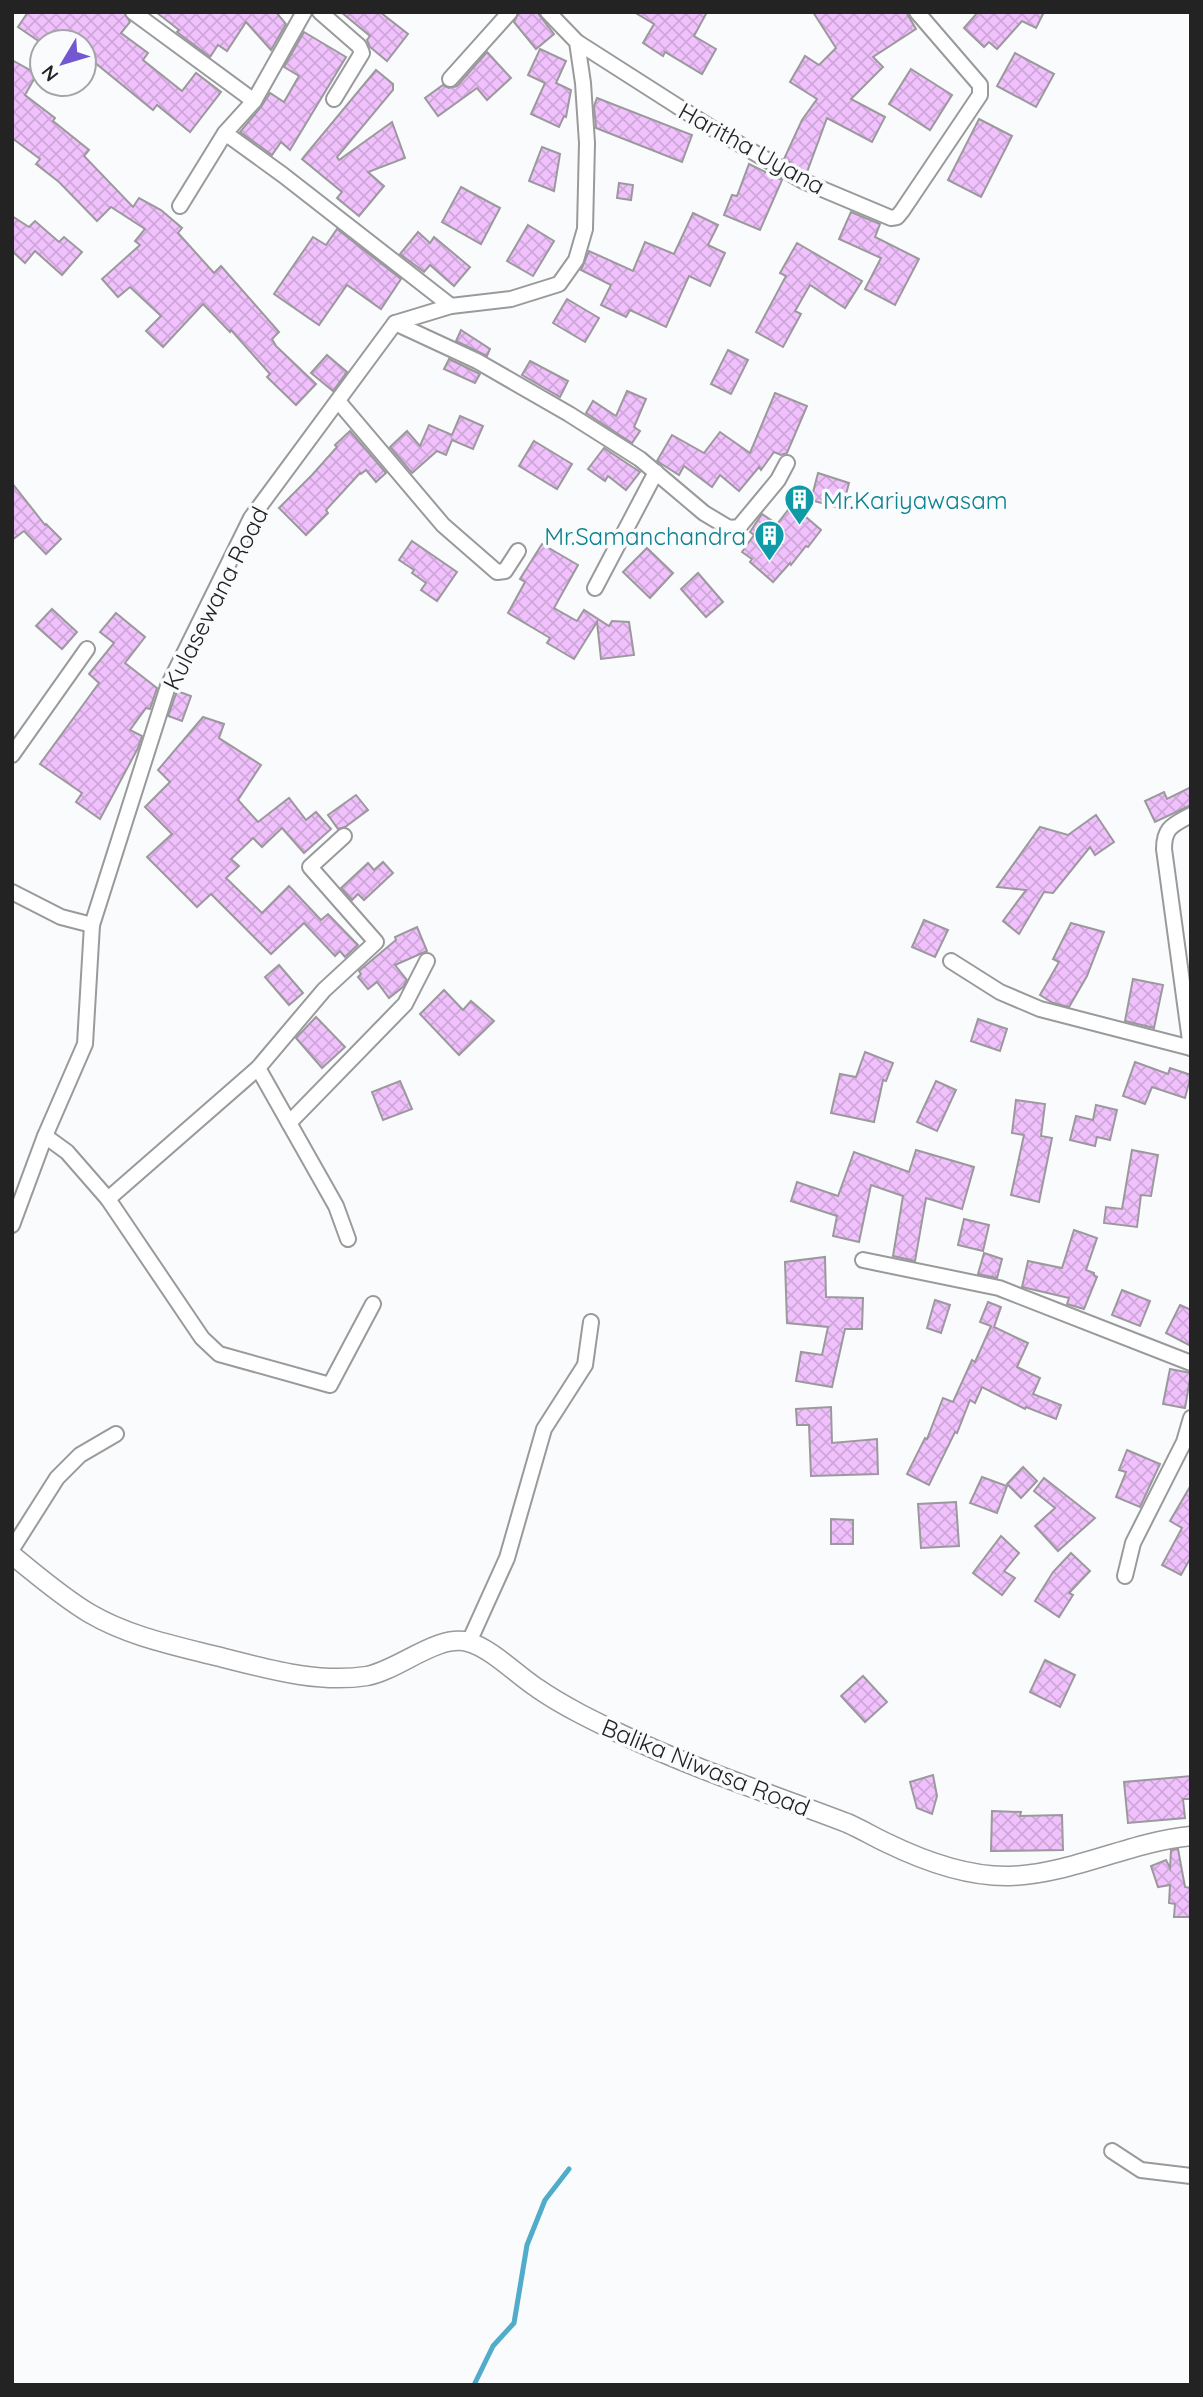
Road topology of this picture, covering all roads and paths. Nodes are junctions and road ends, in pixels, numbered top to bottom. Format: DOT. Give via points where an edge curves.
graph roads {
  1 [pos="133,12"];
  2 [pos="304,12"];
  3 [pos="320,12"];
  4 [pos="510,12"];
  5 [pos="548,12"];
  6 [pos="917,12"];
  7 [pos="577,42"];
  8 [pos="450,79"];
  9 [pos="334,99"];
  10 [pos="254,101"];
  11 [pos="225,133"];
  12 [pos="180,206"];
  13 [pos="451,306"];
  14 [pos="394,323"];
  15 [pos="338,401"];
  16 [pos="787,463"];
  17 [pos="656,472"];
  18 [pos="518,551"];
  19 [pos="595,588"];
  20 [pos="87,649"];
  21 [pos="12,755"];
  22 [pos="1191,815"];
  23 [pos="344,836"];
  24 [pos="12,892"];
  25 [pos="92,925"];
  26 [pos="427,961"];
  27 [pos="951,961"];
  28 [pos="1191,1048"];
  29 [pos="258,1068"];
  30 [pos="289,1122"];
  31 [pos="45,1136"];
  32 [pos="108,1199"];
  33 [pos="12,1225"];
  34 [pos="348,1239"];
  35 [pos="863,1260"];
  36 [pos="373,1304"];
  37 [pos="591,1322"];
  38 [pos="1191,1363"];
  39 [pos="1191,1418"];
  40 [pos="116,1434"];
  41 [pos="12,1549"];
  42 [pos="12,1555"];
  43 [pos="1125,1576"];
  44 [pos="470,1642"];
  45 [pos="1191,1836"];
  46 [pos="1112,2151"];
  47 [pos="1191,2176"];
  1 -- 10 [label="street"];
  2 -- 10 [label="street"];
  3 -- 9 [label="street" via="362,53"];
  4 -- 8 [label="street"];
  5 -- 7 [label="street"];
  6 -- 7 [label="street, Haritha Uyana" via="980,85 980,95 902,211 891,218 803,181"];
  7 -- 13 [label="street" via="587,143 584,229 576,260 559,284 511,299"];
  10 -- 11 [label="street"];
  11 -- 12 [label="street"];
  11 -- 13 [label="street"];
  13 -- 14 [label="street"];
  14 -- 15 [label="street, Kulasewana Road"];
  14 -- 17 [label="street" via="477,361"];
  15 -- 18 [label="street" via="443,525 497,572 505,571"];
  15 -- 25 [label="street, Kulasewana Road" via="251,519 169,686"];
  16 -- 17 [label="street" via="739,527 729,528"];
  17 -- 19 [label="street"];
  20 -- 21 [label="street"];
  22 -- 28 [label="street" via="1172,825 1164,836"];
  23 -- 29 [label="street" via="310,867 376,942 324,990"];
  24 -- 25 [label="street" via="61,917"];
  25 -- 31 [label="street, Kulasewana Road" via="85,1044"];
  26 -- 30 [label="street" via="405,1004"];
  27 -- 28 [label="street" via="1000,992 1040,1009"];
  29 -- 30 [label="street"];
  29 -- 32 [label="street"];
  30 -- 34 [label="street" via="336,1206"];
  31 -- 32 [label="street" via="67,1152"];
  31 -- 33 [label="street, Kulasewana Road"];
  32 -- 36 [label="street" via="202,1338 219,1354 330,1385"];
  35 -- 38 [label="street" via="999,1289"];
  37 -- 44 [label="street" via="585,1365 544,1429 507,1558"];
  39 -- 43 [label="street" via="1133,1543"];
  40 -- 41 [label="street" via="80,1455 57,1478"];
  42 -- 44 [label="street" via="89,1613 141,1637 314,1678 379,1673 452,1640"];
  44 -- 45 [label="street, Balika Niwasa Road" via="573,1710 656,1751 851,1825 934,1862 971,1872 1008,1876 1048,1872 1168,1838"];
  46 -- 47 [label="street" via="1141,2170"];
}
